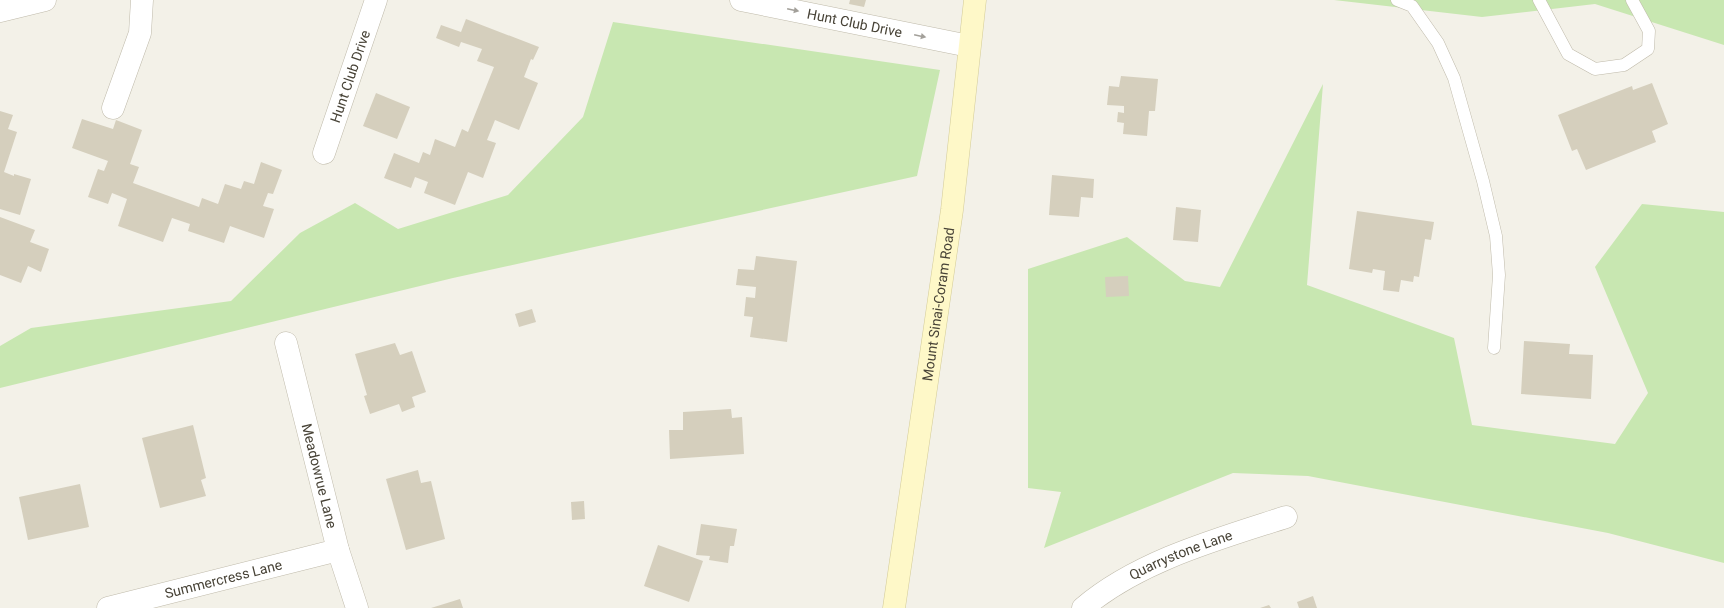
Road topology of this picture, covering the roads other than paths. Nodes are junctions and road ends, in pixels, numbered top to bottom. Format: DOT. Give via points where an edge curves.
graph roads {
  1 [pos="45,0"];
  2 [pos="142,0"];
  3 [pos="376,0"];
  4 [pos="741,0"];
  5 [pos="974,0"];
  6 [pos="1397,0"];
  7 [pos="1539,0"];
  8 [pos="1632,0"];
  9 [pos="0,11"];
  10 [pos="969,46"];
  11 [pos="113,108"];
  12 [pos="324,153"];
  13 [pos="286,343"];
  14 [pos="1494,348"];
  15 [pos="1286,517"];
  16 [pos="338,550"];
  17 [pos="108,608"];
  18 [pos="357,608"];
  19 [pos="894,608"];
  20 [pos="1083,608"];
  1 -- 9 [label="street"];
  2 -- 11 [label="street" via="140,33"];
  3 -- 12 [label="street, Hunt Club Drive"];
  4 -- 10 [label="street, Hunt Club Drive, one-way"];
  5 -- 10 [label="main road, Mount Sinai-Coram Road"];
  6 -- 14 [label="lane" via="1412,6 1438,43 1454,78 1483,181 1496,236 1499,276"];
  7 -- 8 [label="lane" via="1568,54 1595,69 1624,65 1648,49 1649,30"];
  10 -- 19 [label="main road, Mount Sinai-Coram Road" via="952,210"];
  13 -- 16 [label="street, Meadowrue Lane"];
  15 -- 20 [label="street, Quarrystone Lane" via="1155,564 1098,595"];
  16 -- 17 [label="street, Summercress Lane"];
  16 -- 18 [label="street, Meadowrue Lane"];
}
